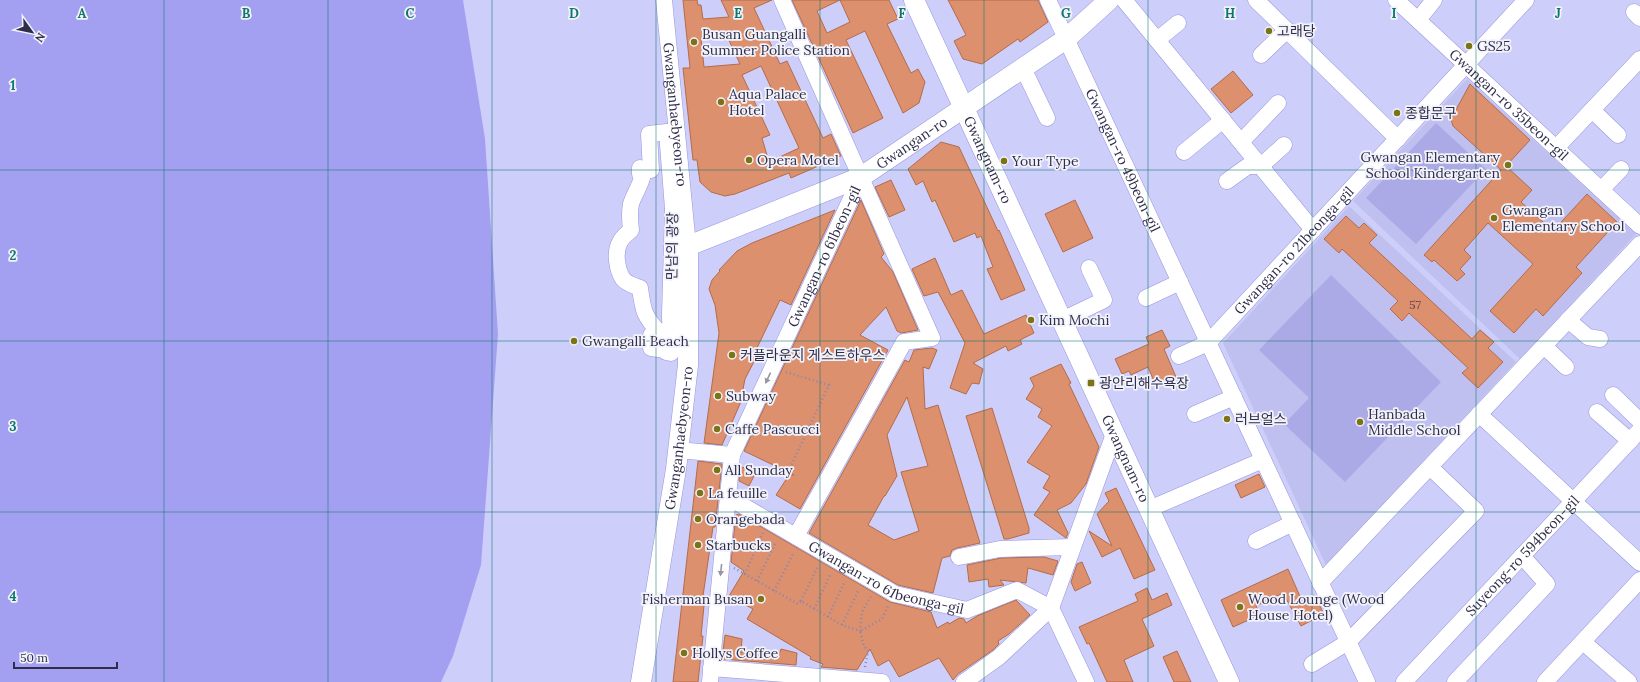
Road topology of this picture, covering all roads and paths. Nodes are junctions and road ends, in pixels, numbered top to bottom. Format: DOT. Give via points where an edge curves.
graph roads {
  1 [pos="664,0"];
  2 [pos="782,0"];
  3 [pos="914,0"];
  4 [pos="1048,0"];
  5 [pos="1110,0"];
  6 [pos="1124,0"];
  7 [pos="1396,0"];
  8 [pos="1434,0"];
  9 [pos="1526,0"];
  10 [pos="1261,2"];
  11 [pos="1418,20"];
  12 [pos="1178,23"];
  13 [pos="1286,30"];
  14 [pos="1066,38"];
  15 [pos="1157,40"];
  16 [pos="1261,55"];
  17 [pos="1640,59"];
  18 [pos="1466,65"];
  19 [pos="1023,68"];
  20 [pos="1278,103"];
  21 [pos="964,107"];
  22 [pos="1592,110"];
  23 [pos="1047,118"];
  24 [pos="1223,120"];
  25 [pos="1618,135"];
  26 [pos="1398,139"];
  27 [pos="1241,142"];
  28 [pos="1284,145"];
  29 [pos="1556,148"];
  30 [pos="1184,152"];
  31 [pos="1261,166"];
  32 [pos="1621,168"];
  33 [pos="861,178"];
  34 [pos="1227,181"];
  35 [pos="1601,190"];
  36 [pos="1640,226"];
  37 [pos="1313,230"];
  38 [pos="1640,244"];
  39 [pos="688,246"];
  40 [pos="1089,268"];
  41 [pos="1180,282"];
  42 [pos="1146,298"];
  43 [pos="1062,320"];
  44 [pos="1568,320"];
  45 [pos="1600,339"];
  46 [pos="1208,343"];
  47 [pos="1544,346"];
  48 [pos="671,353"];
  49 [pos="1179,356"];
  50 [pos="774,366"];
  51 [pos="1566,367"];
  52 [pos="1613,395"];
  53 [pos="1234,397"];
  54 [pos="1597,412"];
  55 [pos="1195,414"];
  56 [pos="1479,414"];
  57 [pos="1640,421"];
  58 [pos="1114,434"];
  59 [pos="1635,436"];
  60 [pos="678,450"];
  61 [pos="732,455"];
  62 [pos="1263,460"];
  63 [pos="1430,467"];
  64 [pos="788,472"];
  65 [pos="728,497"];
  66 [pos="1573,501"];
  67 [pos="1149,509"];
  68 [pos="769,520"];
  69 [pos="1292,523"];
  70 [pos="794,534"];
  71 [pos="1256,541"];
  72 [pos="1072,547"];
  73 [pos="831,556"];
  74 [pos="1522,556"];
  75 [pos="959,558"];
  76 [pos="722,561"];
  77 [pos="1640,563"];
  78 [pos="851,568"];
  79 [pos="745,574"];
  80 [pos="872,580"];
  81 [pos="1640,580"];
  82 [pos="757,581"];
  83 [pos="1320,583"];
  84 [pos="774,591"];
  85 [pos="895,594"];
  86 [pos="801,601"];
  87 [pos="1050,608"];
  88 [pos="814,609"];
  89 [pos="828,617"];
  90 [pos="842,625"];
  91 [pos="860,631"];
  92 [pos="1348,642"];
  93 [pos="1583,642"];
  94 [pos="1312,664"];
  95 [pos="711,675"];
  96 [pos="862,681"];
  97 [pos="642,682"];
  98 [pos="882,682"];
  99 [pos="964,682"];
  100 [pos="1086,682"];
  101 [pos="1228,682"];
  102 [pos="1367,682"];
  103 [pos="1404,682"];
  104 [pos="1455,682"];
  105 [pos="1545,682"];
  106 [pos="1629,682"];
  1 -- 39 [label="street, Gwanganhaebyeon-ro"];
  2 -- 33 [label="street"];
  3 -- 21 [label="main road, Gwangnam-ro"];
  4 -- 14 [label="street, Gwangan-ro 49beon-gil"];
  5 -- 14 [label="main road, Gwangan-ro"];
  6 -- 15 [label="street"];
  7 -- 11 [label="street, Gwangan-ro 35beon-gil"];
  8 -- 11 [label="street"];
  9 -- 18 [label="street, Gwangan-ro 21beonga-gil"];
  10 -- 13 [label="street"];
  11 -- 18 [label="street, Gwangan-ro 35beon-gil"];
  12 -- 15 [label="street"];
  13 -- 16 [label="street"];
  13 -- 26 [label="street"];
  14 -- 19 [label="main road, Gwangan-ro"];
  14 -- 41 [label="street, Gwangan-ro 49beon-gil"];
  15 -- 24 [label="street"];
  17 -- 22 [label="street"];
  18 -- 26 [label="street, Gwangan-ro 21beonga-gil"];
  18 -- 29 [label="street, Gwangan-ro 35beon-gil"];
  19 -- 21 [label="main road, Gwangan-ro"];
  19 -- 23 [label="street"];
  20 -- 27 [label="street"];
  21 -- 33 [label="main road, Gwangan-ro"];
  21 -- 43 [label="main road, Gwangnam-ro"];
  22 -- 25 [label="street"];
  22 -- 29 [label="street"];
  24 -- 27 [label="street"];
  24 -- 30 [label="street"];
  26 -- 37 [label="street, Gwangan-ro 21beonga-gil"];
  27 -- 31 [label="street"];
  28 -- 31 [label="street"];
  29 -- 35 [label="street, Gwangan-ro 35beon-gil"];
  31 -- 34 [label="street" via="1248,166"];
  31 -- 37 [label="street"];
  32 -- 35 [label="street"];
  33 -- 39 [label="main road, Gwangan-ro"];
  33 -- 50 [label="street, Gwangan-ro 61beon-gil"];
  33 -- 70 [label="street, Gwangan-ro" via="932,338 904,342"];
  35 -- 36 [label="street, Gwangan-ro 35beon-gil"];
  37 -- 46 [label="street, Gwangan-ro 21beonga-gil"];
  38 -- 44 [label="street"];
  39 -- 60 [label="main road, Gwanganhaebyeon-ro" via="688,365"];
  40 -- 43 [label="street" via="1104,300"];
  41 -- 42 [label="street"];
  41 -- 46 [label="street, Gwangan-ro 49beon-gil"];
  43 -- 58 [label="main road, Gwangnam-ro"];
  44 -- 45 [label="street" via="1588,337"];
  44 -- 47 [label="street"];
  46 -- 49 [label="street"];
  46 -- 53 [label="street, Gwangan-ro 49beon-gil"];
  47 -- 51 [label="street"];
  47 -- 56 [label="street"];
  48 -- 48 [label="street, 만남의 광장" via="673,209 667,132 649,134 650,170 640,168 642,180 630,209 631,230 620,241 617,258 624,279 640,288 643,310 661,334 651,334 651,348"];
  50 -- 61 [label="street, Gwangan-ro 61beon-gil, one-way"];
  50 -- 64 [label="path" via="790,374 829,385"];
  52 -- 57 [label="street"];
  53 -- 55 [label="street"];
  53 -- 62 [label="street, Gwangan-ro 49beon-gil"];
  54 -- 59 [label="street"];
  56 -- 63 [label="street"];
  56 -- 66 [label="street"];
  58 -- 67 [label="main road, Gwangnam-ro"];
  58 -- 72 [label="street"];
  59 -- 66 [label="street, Suyeong-ro 594beon-gil"];
  60 -- 61 [label="street"];
  60 -- 97 [label="main road, Gwanganhaebyeon-ro"];
  61 -- 65 [label="street, Gwangan-ro 61beon-gil"];
  62 -- 67 [label="street, Gwangnam-ro"];
  62 -- 69 [label="street, Gwangan-ro 49beon-gil"];
  63 -- 83 [label="street"];
  63 -- 92 [label="street" via="1476,511"];
  65 -- 68 [label="street, Gwangan-ro 61beonga-gil"];
  65 -- 76 [label="street, Gwangan-ro 61beon-gil"];
  66 -- 74 [label="street, Suyeong-ro 594beon-gil"];
  66 -- 77 [label="street"];
  67 -- 101 [label="main road, Gwangnam-ro"];
  68 -- 70 [label="street, Gwangan-ro 61beonga-gil"];
  68 -- 79 [label="path"];
  69 -- 71 [label="street"];
  69 -- 83 [label="street, Gwangan-ro 49beon-gil"];
  70 -- 73 [label="street, Gwangan-ro 61beonga-gil"];
  70 -- 82 [label="path"];
  70 -- 84 [label="path"];
  72 -- 75 [label="street" via="1000,548"];
  72 -- 87 [label="street"];
  73 -- 78 [label="street, Gwangan-ro 61beonga-gil"];
  73 -- 86 [label="path"];
  73 -- 88 [label="path"];
  74 -- 103 [label="street, Suyeong-ro 594beon-gil"];
  74 -- 104 [label="street" via="1547,584"];
  76 -- 79 [label="path"];
  76 -- 95 [label="street, Gwangan-ro 61beon-gil, one-way"];
  78 -- 80 [label="street, Gwangan-ro 61beonga-gil"];
  78 -- 89 [label="path"];
  79 -- 82 [label="path"];
  80 -- 85 [label="street, Gwangan-ro 61beonga-gil"];
  80 -- 90 [label="path"];
  80 -- 91 [label="path" via="862,612"];
  81 -- 93 [label="street"];
  82 -- 84 [label="path"];
  83 -- 92 [label="street, Gwangan-ro 49beon-gil"];
  84 -- 86 [label="path" via="798,604"];
  85 -- 87 [label="street, Gwangan-ro 61beonga-gil" via="967,610 1017,590"];
  85 -- 91 [label="path" via="882,619"];
  86 -- 88 [label="path"];
  87 -- 99 [label="street" via="998,657"];
  87 -- 100 [label="street"];
  88 -- 89 [label="path"];
  89 -- 90 [label="path"];
  90 -- 91 [label="path"];
  91 -- 96 [label="path" via="868,651"];
  92 -- 94 [label="street"];
  92 -- 102 [label="street, Gwangan-ro 49beon-gil"];
  93 -- 105 [label="street"];
  93 -- 106 [label="street"];
  95 -- 96 [label="street"];
  96 -- 98 [label="street"];
}
